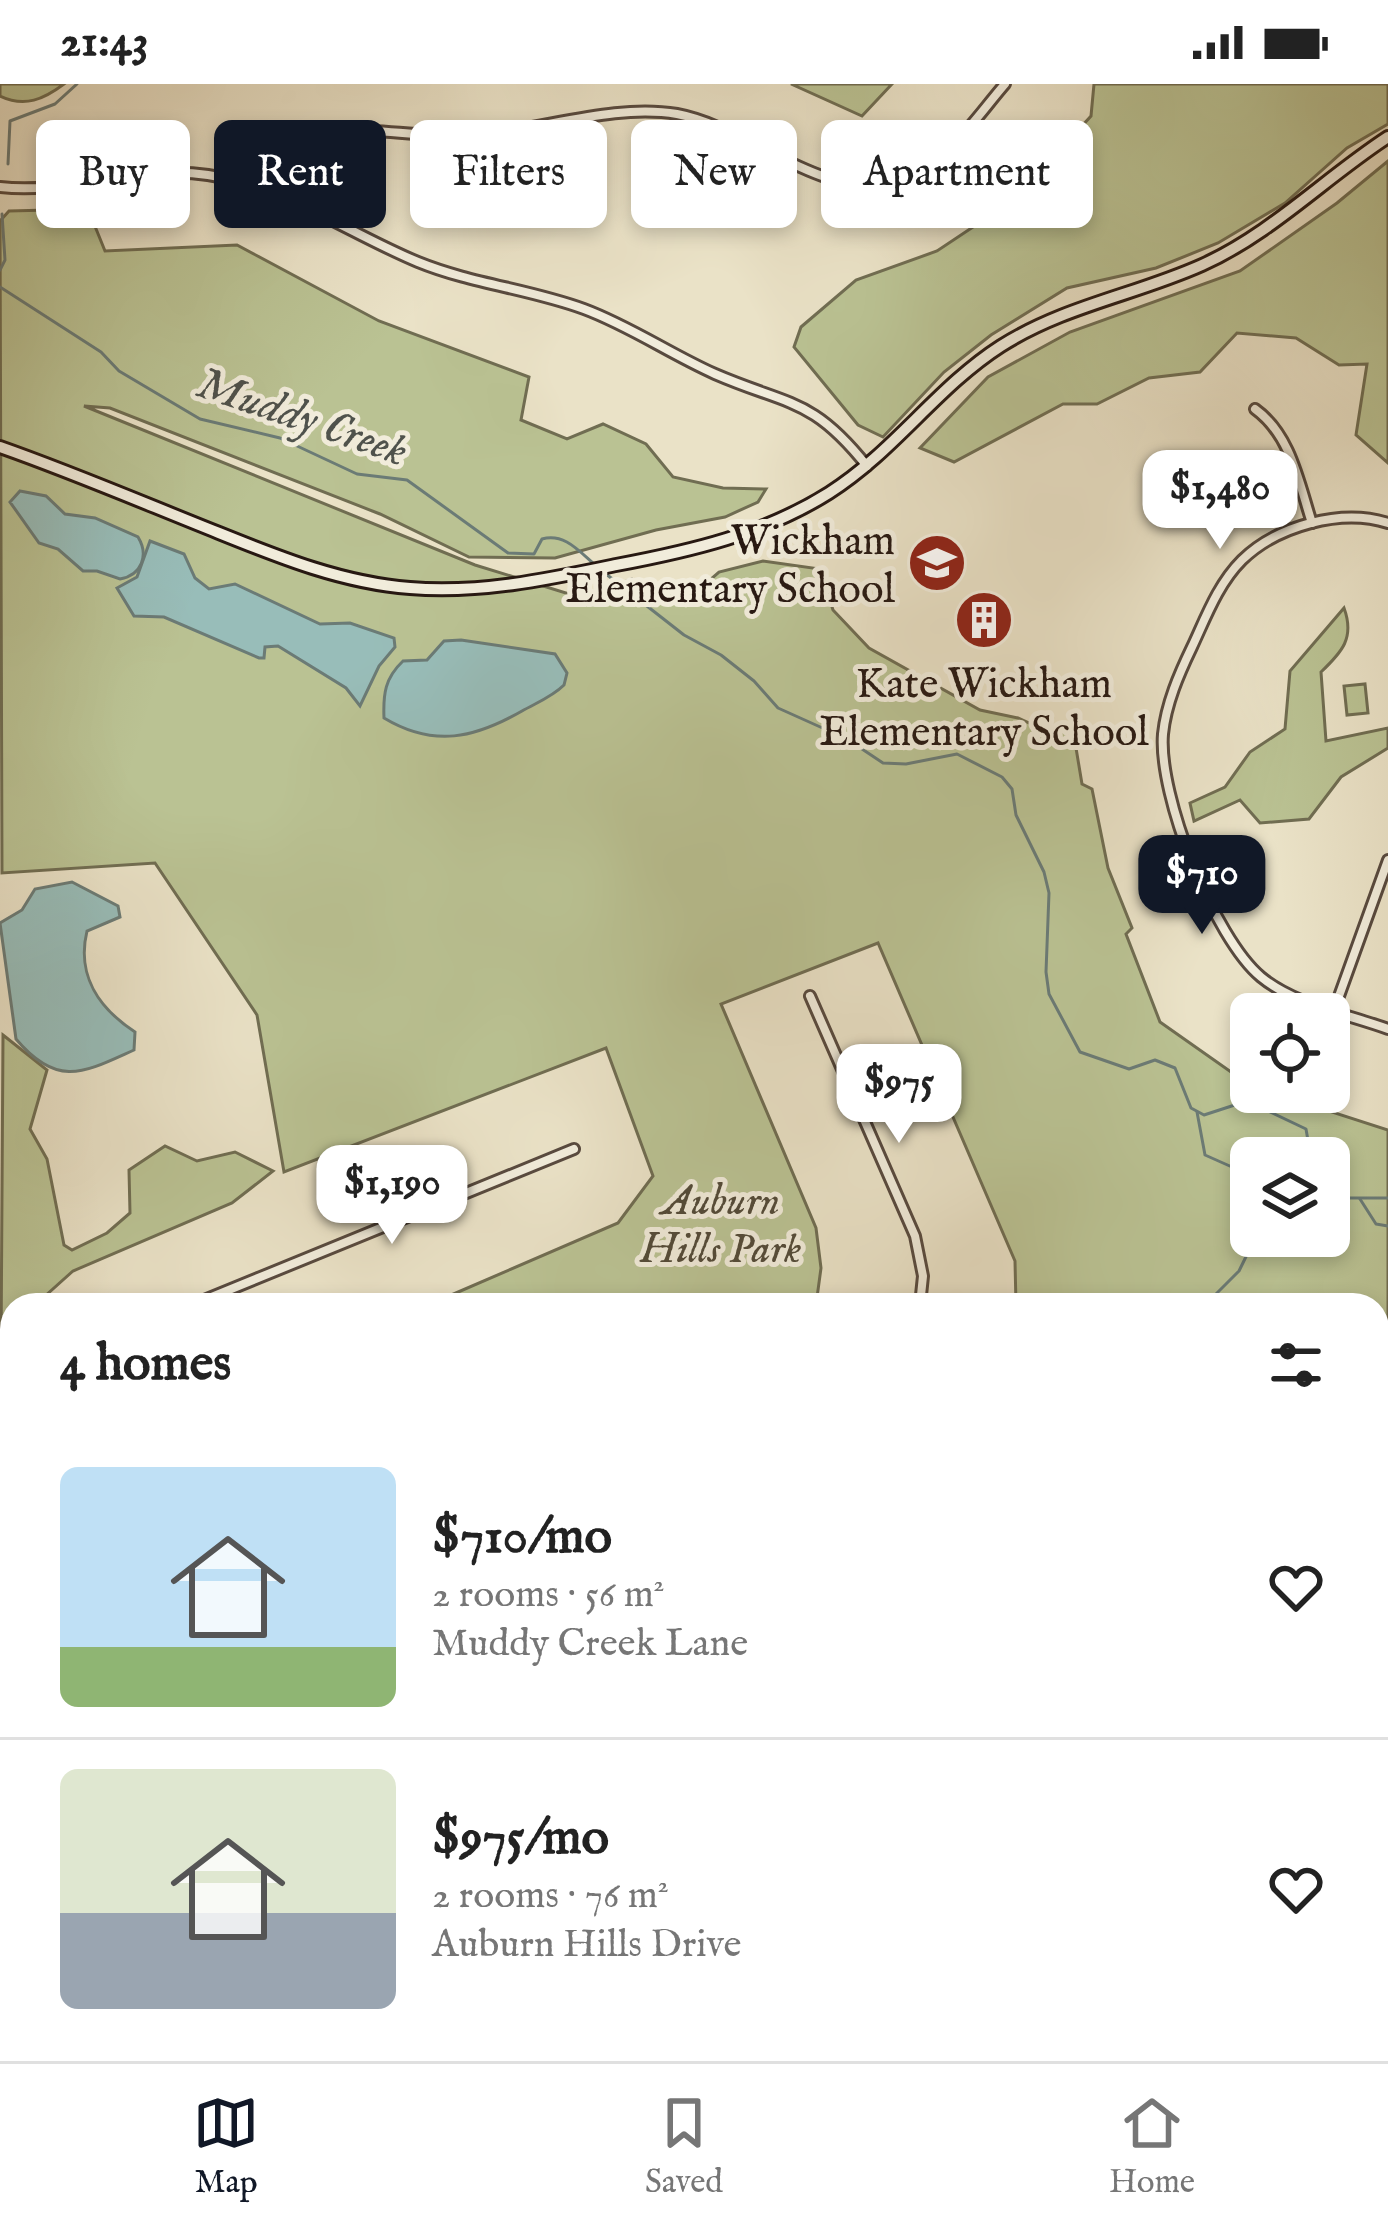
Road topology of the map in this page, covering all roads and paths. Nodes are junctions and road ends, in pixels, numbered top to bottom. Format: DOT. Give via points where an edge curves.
graph roads {
  1 [pos="1005,84"];
  2 [pos="386,134"];
  3 [pos="1388,137"];
  4 [pos="214,176"];
  5 [pos="0,187"];
  6 [pos="350,228"];
  7 [pos="1256,409"];
  8 [pos="0,447"];
  9 [pos="867,466"];
  10 [pos="1312,524"];
  11 [pos="1388,524"];
  12 [pos="1388,860"];
  13 [pos="1288,993"];
  14 [pos="1340,993"];
  15 [pos="809,996"];
  16 [pos="1350,1016"];
  17 [pos="1388,1029"];
  18 [pos="574,1149"];
  19 [pos="221,1293"];
  20 [pos="921,1293"];
  1 -- 2 [label="street" via="935,162 885,184 831,179 696,119 641,112 478,136"];
  3 -- 9 [label="main road" via="1224,254 1016,337 966,371"];
  4 -- 5 [label="street" via="167,172"];
  6 -- 9 [label="street" via="419,262 583,308 719,376 796,403 826,420"];
  7 -- 10 [label="street" via="1284,442"];
  8 -- 9 [label="main road" via="289,561 411,589 565,575 752,531"];
  10 -- 11 [label="street" via="1357,517"];
  10 -- 13 [label="street" via="1261,544 1224,583 1172,694 1164,730 1172,807 1228,941"];
  12 -- 14 [label="street"];
  15 -- 20 [label="street" via="915,1236"];
  16 -- 17 [label="street"];
  18 -- 19 [label="street"];
}
